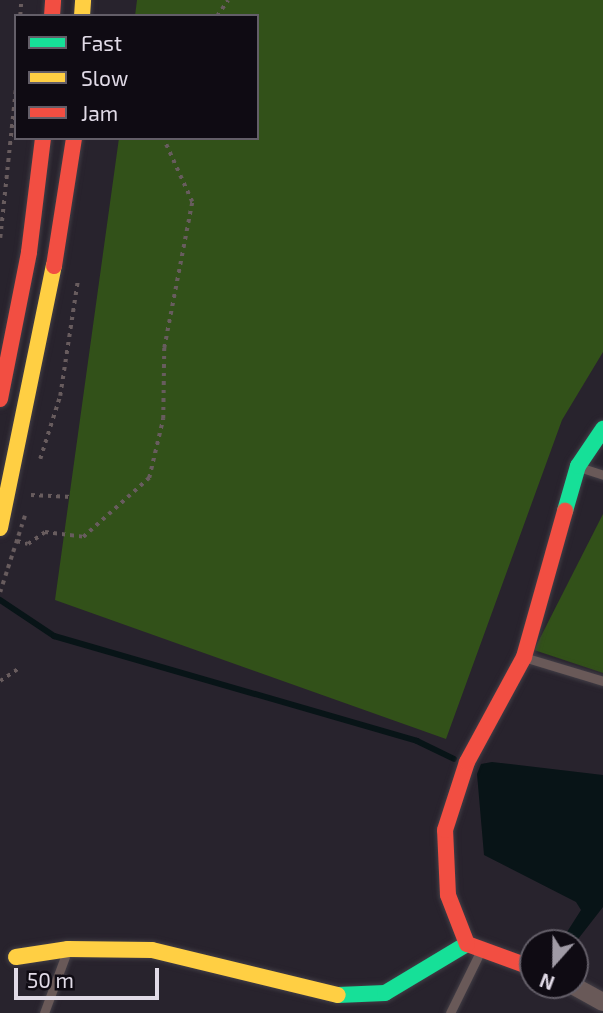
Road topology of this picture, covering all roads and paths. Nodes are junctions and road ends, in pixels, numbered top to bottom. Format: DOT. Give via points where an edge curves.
graph roads {
  1 [pos="14,106"];
  2 [pos="43,140"];
  3 [pos="74,140"];
  4 [pos="164,140"];
  5 [pos="0,238"];
  6 [pos="0,399"];
  7 [pos="603,429"];
  8 [pos="578,466"];
  9 [pos="603,475"];
  10 [pos="29,495"];
  11 [pos="72,497"];
  12 [pos="26,512"];
  13 [pos="5,533"];
  14 [pos="0,592"];
  15 [pos="524,657"];
  16 [pos="19,668"];
  17 [pos="0,681"];
  18 [pos="603,681"];
  19 [pos="474,947"];
  20 [pos="68,949"];
  21 [pos="12,960"];
  22 [pos="519,963"];
  23 [pos="44,1013"];
  24 [pos="450,1013"];
  1 -- 5 [label="path"];
  2 -- 6 [label="street" via="29,252"];
  3 -- 13 [label="street"];
  4 -- 13 [label="path" via="192,202 164,348 163,419 149,478 83,537 45,532 28,544"];
  7 -- 8 [label="street"];
  8 -- 9 [label="lane"];
  8 -- 15 [label="street"];
  10 -- 11 [label="path"];
  12 -- 14 [label="path, bridge"];
  15 -- 18 [label="lane"];
  15 -- 19 [label="street" via="467,762 445,831 448,895"];
  16 -- 17 [label="path"];
  19 -- 20 [label="street" via="386,993 344,997 152,950"];
  19 -- 22 [label="street"];
  19 -- 24 [label="lane"];
  20 -- 21 [label="street"];
  20 -- 23 [label="lane"];
}
